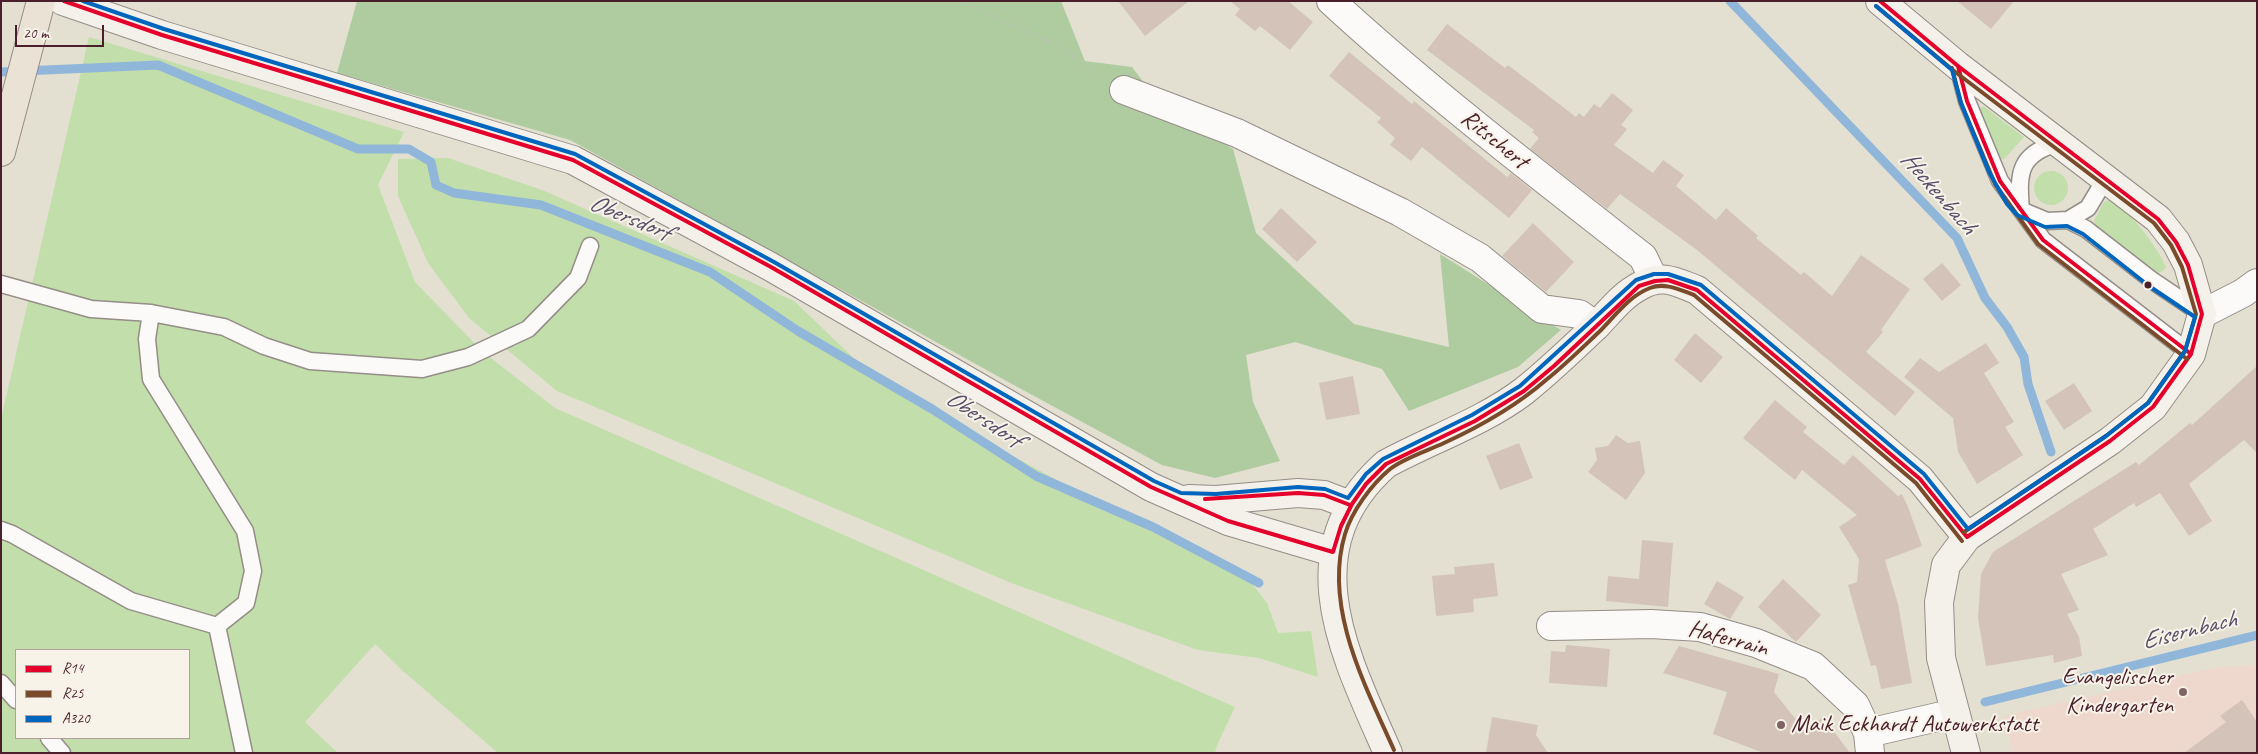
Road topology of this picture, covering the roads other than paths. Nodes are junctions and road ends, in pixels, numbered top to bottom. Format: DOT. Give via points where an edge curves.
graph roads {
  1 [pos="41,1"];
  2 [pos="63,1"];
  3 [pos="1331,1"];
  4 [pos="1880,1"];
  5 [pos="1958,66"];
  6 [pos="1124,90"];
  7 [pos="2058,142"];
  8 [pos="1,152"];
  9 [pos="2106,178"];
  10 [pos="2021,210"];
  11 [pos="2068,220"];
  12 [pos="590,246"];
  13 [pos="1654,280"];
  14 [pos="2257,283"];
  15 [pos="1,284"];
  16 [pos="151,313"];
  17 [pos="2202,314"];
  18 [pos="1596,326"];
  19 [pos="2191,354"];
  20 [pos="1180,499"];
  21 [pos="1350,505"];
  22 [pos="1,530"];
  23 [pos="1967,537"];
  24 [pos="1333,552"];
  25 [pos="217,626"];
  26 [pos="1551,626"];
  27 [pos="1,683"];
  28 [pos="15,699"];
  29 [pos="1955,713"];
  30 [pos="50,739"];
  31 [pos="1869,743"];
  32 [pos="62,753"];
  33 [pos="244,753"];
  34 [pos="1388,753"];
  35 [pos="1966,753"];
  1 -- 8 [label="highway"];
  2 -- 20 [label="main road" via="162,35 573,160 770,267 1151,488"];
  3 -- 13 [label="street, Ritschert" via="1485,134 1643,257"];
  4 -- 5 [label="main road"];
  5 -- 7 [label="main road"];
  5 -- 10 [label="lane" via="1967,102 1998,175"];
  6 -- 18 [label="street" via="1237,133 1400,212 1480,258 1542,309 1579,314"];
  7 -- 9 [label="main road"];
  7 -- 10 [label="lane" via="2044,146 2028,158 2018,182"];
  9 -- 11 [label="lane" via="2088,208"];
  9 -- 17 [label="main road" via="2158,220 2176,242 2188,265"];
  10 -- 11 [label="lane" via="2048,221"];
  10 -- 19 [label="lane" via="2043,240"];
  11 -- 17 [label="lane" via="2086,229"];
  12 -- 16 [label="lane" via="578,278 528,329 468,357 422,369 310,361 264,346 224,327"];
  13 -- 18 [label="main road" via="1639,286"];
  13 -- 23 [label="main road" via="1668,279 1697,290 1920,479"];
  14 -- 17 [label="street"];
  15 -- 16 [label="lane" via="91,309"];
  16 -- 25 [label="lane" via="147,339 151,379 245,531 253,571 246,603"];
  17 -- 19 [label="main road"];
  18 -- 21 [label="main road" via="1522,392 1386,464"];
  19 -- 23 [label="main road" via="2153,407 2110,441"];
  20 -- 21 [label="main road" via="1298,494 1324,495"];
  20 -- 24 [label="main road" via="1228,521"];
  21 -- 24 [label="main road"];
  22 -- 25 [label="lane" via="131,601"];
  23 -- 29 [label="main road" via="1946,565 1939,602 1941,658"];
  24 -- 34 [label="main road" via="1333,597 1341,632"];
  25 -- 33 [label="lane"];
  26 -- 31 [label="street, Haferrain" via="1671,625 1700,628 1756,643 1813,666 1856,705"];
  27 -- 28 [label="lane"];
  29 -- 31 [label="street"];
  29 -- 35 [label="main road"];
  30 -- 32 [label="lane"];
}
